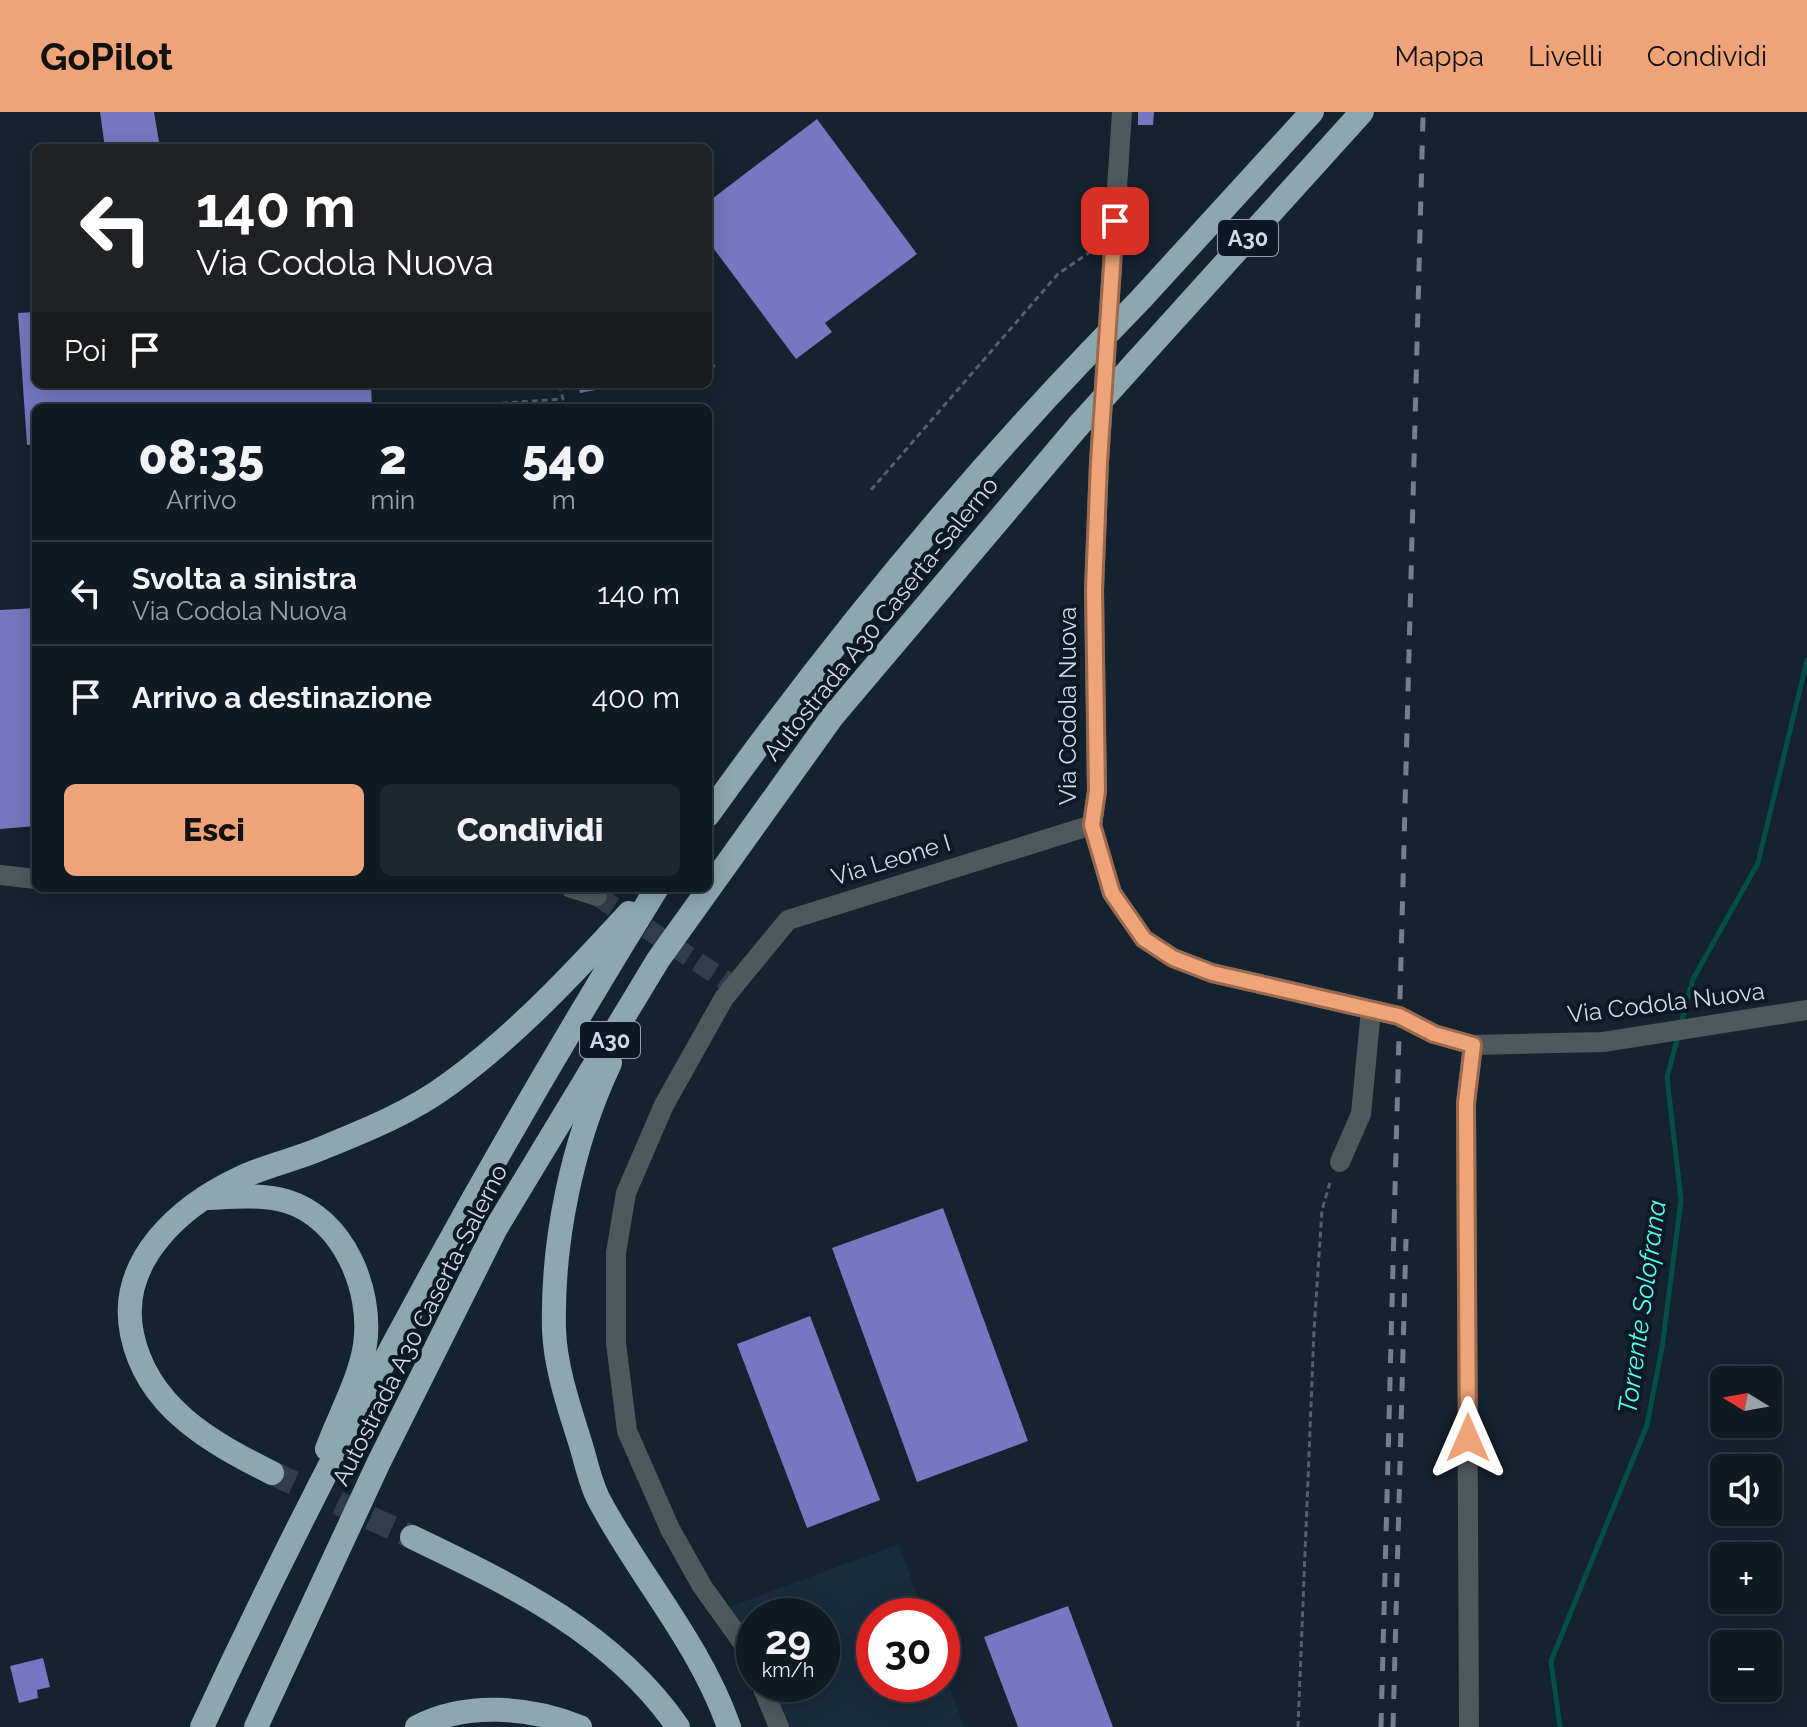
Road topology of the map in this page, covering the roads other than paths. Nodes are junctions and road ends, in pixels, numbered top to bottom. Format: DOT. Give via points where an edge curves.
graph roads {
  1 [pos="1122,112"];
  2 [pos="1312,112"];
  3 [pos="1362,112"];
  4 [pos="712,809"];
  5 [pos="1092,825"];
  6 [pos="0,875"];
  7 [pos="32,879"];
  8 [pos="712,885"];
  9 [pos="584,892"];
  10 [pos="651,892"];
  11 [pos="653,892"];
  12 [pos="707,892"];
  13 [pos="597,896"];
  14 [pos="658,960"];
  15 [pos="1371,1010"];
  16 [pos="1807,1010"];
  17 [pos="1473,1045"];
  18 [pos="1340,1162"];
  19 [pos="204,1198"];
  20 [pos="272,1473"];
  21 [pos="412,1537"];
  22 [pos="285,1558"];
  23 [pos="736,1633"];
  24 [pos="769,1702"];
  25 [pos="202,1727"];
  26 [pos="256,1727"];
  27 [pos="417,1727"];
  28 [pos="580,1727"];
  29 [pos="678,1727"];
  30 [pos="729,1727"];
  31 [pos="779,1727"];
  32 [pos="1469,1727"];
  1 -- 5 [label="street, Via Codola Nuova" via="1099,462 1094,590 1097,791"];
  2 -- 4 [label="highway, Autostrada A30 Caserta-Salerno / A30, bridge" via="1000,446 791,700"];
  3 -- 8 [label="highway, Autostrada A30 Caserta-Salerno / A30, bridge" via="1079,425 832,717"];
  5 -- 15 [label="street, Via Codola Nuova" via="1112,893 1144,939 1212,973"];
  5 -- 23 [label="street, Via Leone I" via="788,920 734,986 664,1105 626,1193 616,1253 616,1343 627,1431 670,1529"];
  6 -- 7 [label="street"];
  9 -- 13 [label="street"];
  10 -- 19 [label="highway" via="585,962 449,1084 396,1117 241,1177"];
  11 -- 22 [label="highway, Autostrada A30 Caserta-Salerno / A30" via="458,1221"];
  12 -- 14 [label="highway, Autostrada A30 Caserta-Salerno / A30, bridge"];
  14 -- 26 [label="highway, Autostrada A30 Caserta-Salerno / A30" via="496,1228 379,1462"];
  14 -- 30 [label="highway" via="603,1078 572,1172 557,1249 554,1332 570,1411 597,1496 682,1631"];
  15 -- 17 [label="street, Via Codola Nuova"];
  15 -- 18 [label="street" via="1361,1114"];
  16 -- 17 [label="street, Via Codola Nuova" via="1603,1042"];
  17 -- 32 [label="street" via="1466,1103"];
  19 -- 20 [label="highway" via="164,1230 137,1270 130,1326 137,1359 160,1396 192,1427"];
  19 -- 22 [label="highway" via="287,1202 319,1221 338,1239 365,1298 365,1348"];
  21 -- 29 [label="highway" via="572,1620 638,1680"];
  22 -- 25 [label="highway, Autostrada A30 Caserta-Salerno / A30"];
  24 -- 31 [label="street"];
  27 -- 28 [label="highway" via="476,1711 516,1710"];
}
